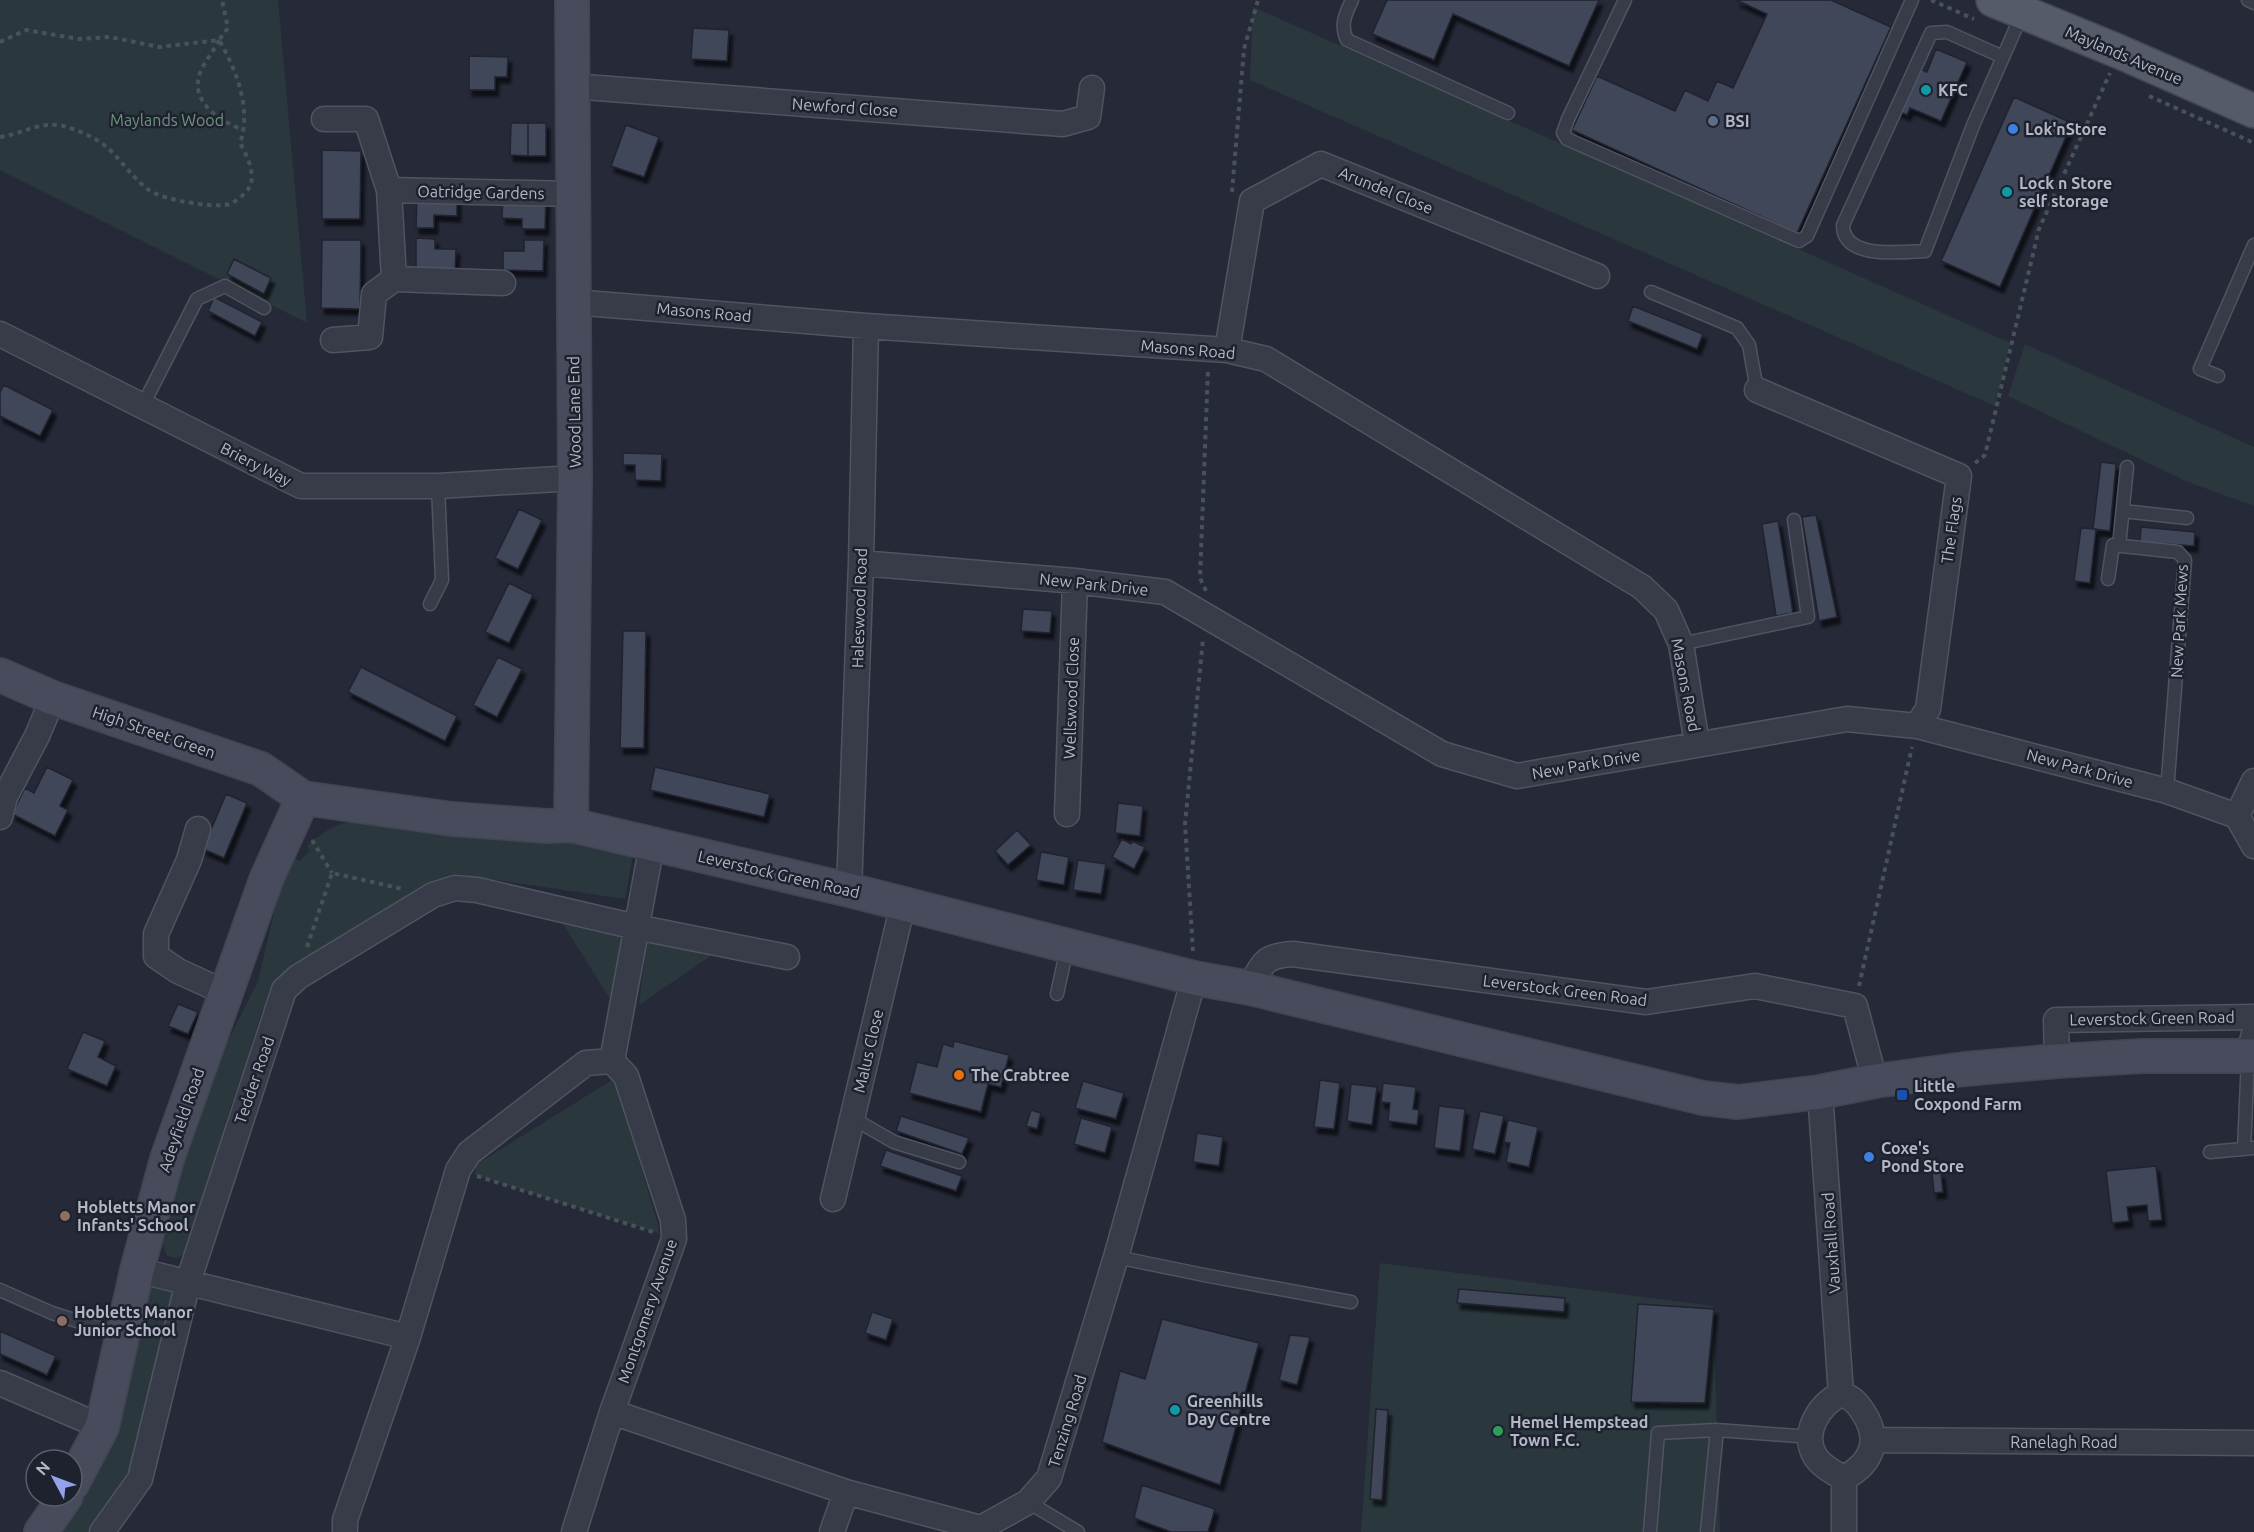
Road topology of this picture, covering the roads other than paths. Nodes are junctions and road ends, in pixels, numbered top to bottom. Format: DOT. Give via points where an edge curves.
graph roads {
  1 [pos="572,0"];
  2 [pos="1352,0"];
  3 [pos="1625,0"];
  4 [pos="1912,0"];
  5 [pos="1993,0"];
  6 [pos="2248,0"];
  7 [pos="2254,3"];
  8 [pos="2022,13"];
  9 [pos="2003,57"];
  10 [pos="572,86"];
  11 [pos="1092,88"];
  12 [pos="2254,111"];
  13 [pos="1508,113"];
  14 [pos="324,118"];
  15 [pos="389,190"];
  16 [pos="573,194"];
  17 [pos="2254,245"];
  18 [pos="1597,276"];
  19 [pos="394,279"];
  20 [pos="503,283"];
  21 [pos="1651,292"];
  22 [pos="573,302"];
  23 [pos="264,308"];
  24 [pos="866,326"];
  25 [pos="0,334"];
  26 [pos="333,340"];
  27 [pos="1218,349"];
  28 [pos="2217,376"];
  29 [pos="1757,390"];
  30 [pos="142,407"];
  31 [pos="2127,467"];
  32 [pos="575,478"];
  33 [pos="438,486"];
  34 [pos="2123,511"];
  35 [pos="2187,518"];
  36 [pos="1794,520"];
  37 [pos="2119,546"];
  38 [pos="861,563"];
  39 [pos="2108,579"];
  40 [pos="1075,581"];
  41 [pos="430,604"];
  42 [pos="1681,644"];
  43 [pos="0,675"];
  44 [pos="53,698"];
  45 [pos="1917,726"];
  46 [pos="1697,744"];
  47 [pos="2254,780"];
  48 [pos="2167,791"];
  49 [pos="303,798"];
  50 [pos="1067,814"];
  51 [pos="2237,816"];
  52 [pos="0,817"];
  53 [pos="571,825"];
  54 [pos="198,829"];
  55 [pos="652,844"];
  56 [pos="2254,846"];
  57 [pos="849,890"];
  58 [pos="903,904"];
  59 [pos="636,927"];
  60 [pos="1068,944"];
  61 [pos="787,957"];
  62 [pos="1194,978"];
  63 [pos="1250,988"];
  64 [pos="226,993"];
  65 [pos="1056,994"];
  66 [pos="2254,1017"];
  67 [pos="2252,1049"];
  68 [pos="612,1061"];
  69 [pos="2057,1061"];
  70 [pos="1875,1081"];
  71 [pos="1820,1092"];
  72 [pos="852,1118"];
  73 [pos="2249,1149"];
  74 [pos="2210,1152"];
  75 [pos="959,1162"];
  76 [pos="833,1199"];
  77 [pos="1116,1257"];
  78 [pos="137,1270"];
  79 [pos="188,1282"];
  80 [pos="0,1290"];
  81 [pos="1350,1302"];
  82 [pos="123,1336"];
  83 [pos="408,1336"];
  84 [pos="0,1383"];
  85 [pos="1841,1394"];
  86 [pos="612,1412"];
  87 [pos="102,1427"];
  88 [pos="1718,1430"];
  89 [pos="1811,1437"];
  90 [pos="1874,1440"];
  91 [pos="2254,1443"];
  92 [pos="84,1461"];
  93 [pos="1844,1478"];
  94 [pos="846,1492"];
  95 [pos="1028,1502"];
  96 [pos="58,1508"];
  97 [pos="41,1532"];
  98 [pos="102,1532"];
  99 [pos="345,1532"];
  100 [pos="574,1532"];
  101 [pos="832,1532"];
  102 [pos="1078,1532"];
  103 [pos="1650,1532"];
  104 [pos="1707,1532"];
  105 [pos="1844,1532"];
  1 -- 10 [label="street, Wood Lane End"];
  2 -- 13 [label="lane" via="1342,22 1347,40"];
  3 -- 4 [label="lane" via="1568,119 1563,133 1567,139 1799,241 1807,236"];
  5 -- 8 [label="main road, Maylands Avenue"];
  6 -- 7 [label="lane"];
  8 -- 9 [label="lane"];
  8 -- 12 [label="main road, Maylands Avenue"];
  9 -- 9 [label="lane" via="1925,251 1869,252 1846,240 1843,225 1931,33 1947,32"];
  10 -- 11 [label="street, Newford Close" via="1063,124 1088,117"];
  10 -- 16 [label="street, Wood Lane End"];
  14 -- 15 [label="street" via="366,119"];
  15 -- 16 [label="street, Oatridge Gardens"];
  15 -- 19 [label="street"];
  16 -- 22 [label="street, Wood Lane End"];
  17 -- 28 [label="lane" via="2200,369"];
  18 -- 27 [label="street, Arundel Close" via="1321,164 1252,201"];
  19 -- 20 [label="street"];
  19 -- 26 [label="street" via="374,294 370,337"];
  21 -- 29 [label="lane" via="1737,328 1749,345"];
  22 -- 24 [label="street, Masons Road"];
  22 -- 32 [label="street, Wood Lane End"];
  23 -- 30 [label="lane" via="225,286 197,299"];
  24 -- 27 [label="street, Masons Road"];
  24 -- 38 [label="street, Haleswood Road"];
  25 -- 30 [label="street, Briery Way"];
  27 -- 42 [label="street, Masons Road" via="1266,359 1642,587 1666,610"];
  29 -- 45 [label="street, The Flags" via="1959,476 1928,710"];
  30 -- 33 [label="street, Briery Way" via="301,486"];
  31 -- 34 [label="lane"];
  32 -- 33 [label="street, Briery Way"];
  32 -- 53 [label="street, Wood Lane End"];
  33 -- 41 [label="lane" via="442,580"];
  34 -- 35 [label="lane"];
  34 -- 37 [label="lane"];
  36 -- 42 [label="lane" via="1809,617"];
  37 -- 39 [label="lane" via="2113,545"];
  37 -- 48 [label="lane, New Park Mews" via="2178,552 2186,560"];
  38 -- 40 [label="street, New Park Drive"];
  38 -- 57 [label="street, Haleswood Road"];
  40 -- 46 [label="street, New Park Drive" via="1165,592 1442,754 1517,776"];
  40 -- 50 [label="street, Wellswood Close"];
  42 -- 46 [label="street, Masons Road"];
  43 -- 44 [label="street, High Street Green"];
  44 -- 49 [label="street, High Street Green" via="261,769"];
  44 -- 52 [label="street" via="5,797"];
  45 -- 46 [label="street, New Park Drive" via="1846,719"];
  45 -- 48 [label="street, New Park Drive"];
  47 -- 51 [label="street"];
  48 -- 51 [label="street, New Park Drive"];
  49 -- 53 [label="street, Leverstock Green Road" via="452,819"];
  49 -- 64 [label="street, Adeyfield Road" via="266,880"];
  51 -- 56 [label="street"];
  53 -- 55 [label="street, Leverstock Green Road"];
  54 -- 64 [label="street" via="189,860 156,934 156,956"];
  55 -- 57 [label="street, Leverstock Green Road"];
  55 -- 59 [label="street"];
  57 -- 58 [label="street, Leverstock Green Road"];
  58 -- 60 [label="street, Leverstock Green Road"];
  58 -- 72 [label="street, Malus Close"];
  59 -- 61 [label="street, Tedder Road"];
  59 -- 68 [label="street"];
  59 -- 79 [label="street, Tedder Road" via="455,888 433,896 298,977 284,990"];
  60 -- 62 [label="street, Leverstock Green Road"];
  60 -- 65 [label="lane"];
  62 -- 63 [label="street, Leverstock Green Road"];
  62 -- 77 [label="street, Tenzing Road"];
  63 -- 70 [label="street, Leverstock Green Road" via="1263,963 1274,956 1293,954 1646,1002 1755,986 1855,1006"];
  63 -- 71 [label="street, Leverstock Green Road" via="1703,1098 1738,1102"];
  64 -- 78 [label="street, Adeyfield Road" via="167,1159"];
  66 -- 69 [label="street, Leverstock Green Road" via="2056,1020"];
  67 -- 69 [label="street, Leverstock Green Road"];
  67 -- 73 [label="lane"];
  68 -- 83 [label="street" via="586,1063 469,1153 458,1170"];
  68 -- 86 [label="street, Montgomery Avenue" via="626,1076 673,1220 674,1239"];
  69 -- 70 [label="street, Leverstock Green Road"];
  70 -- 71 [label="street, Leverstock Green Road"];
  71 -- 85 [label="street, Vauxhall Road"];
  72 -- 75 [label="lane" via="894,1142"];
  72 -- 76 [label="street, Malus Close"];
  73 -- 74 [label="lane"];
  77 -- 81 [label="lane"];
  77 -- 95 [label="street, Tenzing Road" via="1050,1478"];
  78 -- 79 [label="street"];
  78 -- 82 [label="street, Adeyfield Road"];
  79 -- 83 [label="street"];
  79 -- 98 [label="street, Tedder Road" via="140,1479"];
  80 -- 82 [label="lane" via="52,1313"];
  82 -- 87 [label="street, Adeyfield Road"];
  83 -- 99 [label="street" via="345,1520"];
  84 -- 87 [label="street"];
  85 -- 89 [label="street" via="1822,1408"];
  85 -- 90 [label="street" via="1858,1405 1872,1428"];
  86 -- 94 [label="street, Tenzing Road"];
  86 -- 100 [label="street, Montgomery Avenue"];
  87 -- 92 [label="street, Adeyfield Road"];
  88 -- 89 [label="lane"];
  88 -- 103 [label="lane" via="1658,1433"];
  88 -- 104 [label="lane"];
  89 -- 93 [label="street" via="1815,1457"];
  90 -- 91 [label="street, Ranelagh Road"];
  90 -- 93 [label="street" via="1866,1461"];
  93 -- 105 [label="street"];
  94 -- 95 [label="street, Tenzing Road" via="981,1528"];
  94 -- 101 [label="street"];
  95 -- 102 [label="lane"];
  96 -- 97 [label="street"];
}
